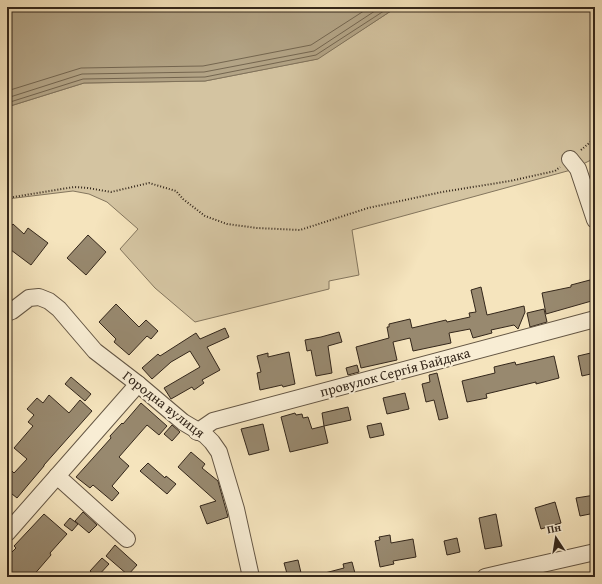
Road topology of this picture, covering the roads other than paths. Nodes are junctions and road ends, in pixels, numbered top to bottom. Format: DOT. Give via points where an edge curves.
graph roads {
  1 [pos="570,159"];
  2 [pos="595,220"];
  3 [pos="7,313"];
  4 [pos="595,319"];
  5 [pos="138,384"];
  6 [pos="197,432"];
  7 [pos="57,476"];
  8 [pos="7,533"];
  9 [pos="127,538"];
  10 [pos="595,552"];
  11 [pos="251,577"];
  12 [pos="486,577"];
  1 -- 2 [label="street" via="578,169"];
  3 -- 5 [label="street, Городна вулиця" via="29,298 40,297 49,301 95,351"];
  4 -- 6 [label="street, провулок Сергія Байдака" via="213,421"];
  5 -- 6 [label="street, Городна вулиця"];
  5 -- 7 [label="street"];
  6 -- 11 [label="street, Городна вулиця" via="205,435 219,452 236,509"];
  7 -- 8 [label="street"];
  7 -- 9 [label="street"];
  10 -- 12 [label="street"];
}
